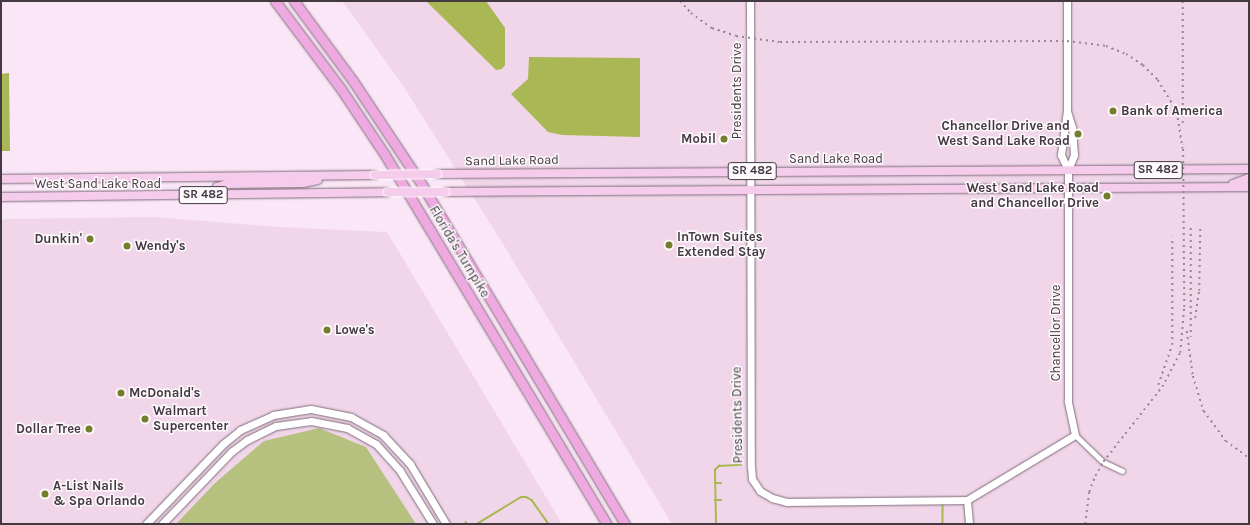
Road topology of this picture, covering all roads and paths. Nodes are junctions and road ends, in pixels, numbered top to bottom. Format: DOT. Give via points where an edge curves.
graph roads {
  1 [pos="275,1"];
  2 [pos="294,1"];
  3 [pos="750,1"];
  4 [pos="1067,1"];
  5 [pos="1067,110"];
  6 [pos="1249,169"];
  7 [pos="1068,170"];
  8 [pos="749,171"];
  9 [pos="376,175"];
  10 [pos="338,176"];
  11 [pos="1249,178"];
  12 [pos="1,179"];
  13 [pos="1214,187"];
  14 [pos="1249,187"];
  15 [pos="1068,188"];
  16 [pos="749,189"];
  17 [pos="213,195"];
  18 [pos="1,197"];
  19 [pos="1076,435"];
  20 [pos="1122,471"];
  21 [pos="967,500"];
  22 [pos="146,524"];
  23 [pos="162,524"];
  24 [pos="433,524"];
  25 [pos="446,524"];
  26 [pos="607,524"];
  27 [pos="625,524"];
  28 [pos="969,524"];
  1 -- 26 [label="highway, Florida's Turnpike" via="337,83 385,155"];
  2 -- 27 [label="highway, Florida's Turnpike" via="353,81 422,185"];
  3 -- 8 [label="street, Presidents Drive"];
  4 -- 5 [label="street, Chancellor Drive"];
  5 -- 7 [label="street, Chancellor Drive" via="1061,155"];
  5 -- 7 [label="street, Chancellor Drive" via="1072,127 1074,156"];
  6 -- 7 [label="main road, Sand Lake Road / SR 482"];
  7 -- 8 [label="main road, Sand Lake Road / SR 482"];
  7 -- 15 [label="street, Chancellor Drive"];
  8 -- 9 [label="main road, Sand Lake Road / SR 482, bridge"];
  8 -- 16 [label="street, Presidents Drive"];
  9 -- 10 [label="main road, West Sand Lake Road / SR 482"];
  10 -- 12 [label="main road, West Sand Lake Road / SR 482"];
  10 -- 17 [label="main road" via="302,183 227,184 217,187"];
  11 -- 13 [label="main road"];
  13 -- 14 [label="main road, SR 482"];
  13 -- 15 [label="main road, SR 482"];
  15 -- 16 [label="main road, SR 482"];
  15 -- 19 [label="street, Chancellor Drive" via="1068,402"];
  16 -- 17 [label="main road, West Sand Lake Road / SR 482, bridge"];
  16 -- 21 [label="street, Presidents Drive" via="751,467 752,479 760,491 787,502"];
  17 -- 18 [label="main road, West Sand Lake Road / SR 482"];
  19 -- 20 [label="street" via="1103,462"];
  19 -- 21 [label="street"];
  21 -- 28 [label="street"];
  22 -- 25 [label="street" via="223,444 240,430 273,415 311,409 352,418 383,435 410,464"];
  23 -- 24 [label="street" via="231,452 247,440 276,426 311,421 347,428 376,444 400,471"];
}
